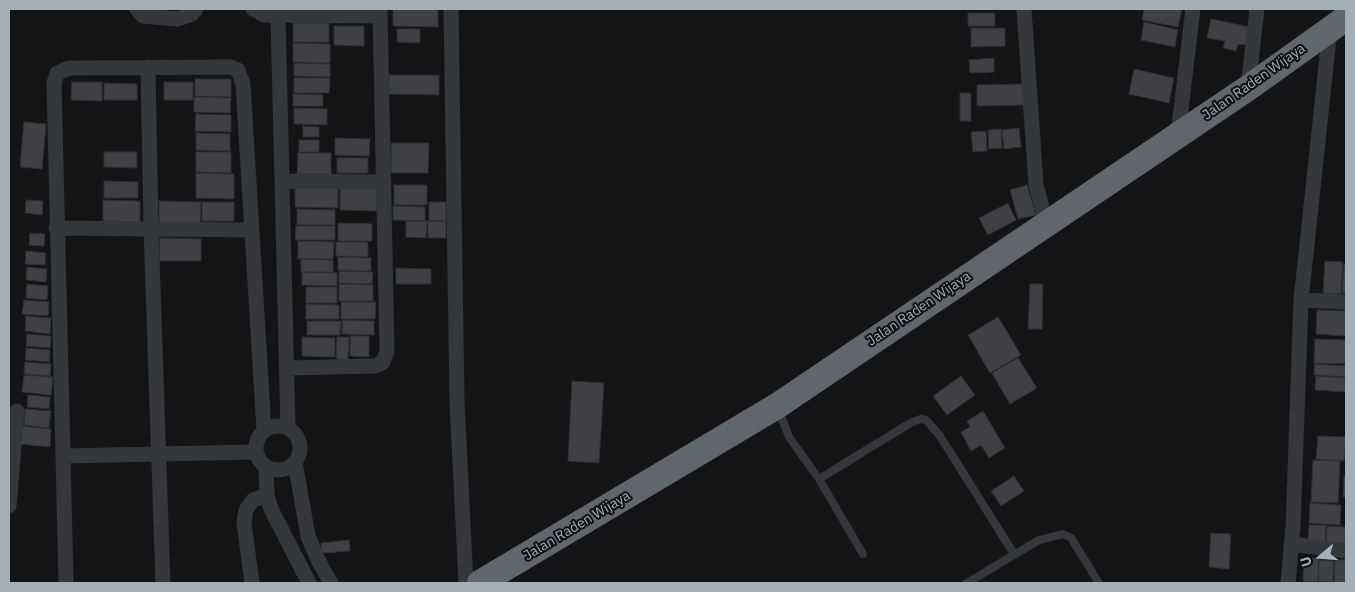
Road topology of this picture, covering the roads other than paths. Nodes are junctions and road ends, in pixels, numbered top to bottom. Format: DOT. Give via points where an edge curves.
graph roads {
  1 [pos="137,9"];
  2 [pos="196,9"];
  3 [pos="253,9"];
  4 [pos="451,9"];
  5 [pos="1024,9"];
  6 [pos="1193,9"];
  7 [pos="1257,9"];
  8 [pos="380,12"];
  9 [pos="278,16"];
  10 [pos="1338,23"];
  11 [pos="148,67"];
  12 [pos="1248,88"];
  13 [pos="1178,134"];
  14 [pos="283,181"];
  15 [pos="384,182"];
  16 [pos="1046,223"];
  17 [pos="56,228"];
  18 [pos="151,228"];
  19 [pos="252,230"];
  20 [pos="1301,300"];
  21 [pos="1346,302"];
  22 [pos="287,368"];
  23 [pos="777,406"];
  24 [pos="17,411"];
  25 [pos="288,428"];
  26 [pos="264,430"];
  27 [pos="256,452"];
  28 [pos="160,453"];
  29 [pos="63,456"];
  30 [pos="295,462"];
  31 [pos="266,468"];
  32 [pos="819,479"];
  33 [pos="267,495"];
  34 [pos="9,506"];
  35 [pos="1291,544"];
  36 [pos="1346,551"];
  37 [pos="863,554"];
  38 [pos="1014,554"];
  39 [pos="318,562"];
  40 [pos="306,576"];
  41 [pos="66,583"];
  42 [pos="163,583"];
  43 [pos="252,583"];
  44 [pos="331,583"];
  45 [pos="466,583"];
  46 [pos="480,583"];
  47 [pos="967,583"];
  48 [pos="1099,583"];
  49 [pos="1288,583"];
  1 -- 2 [label="street" via="143,16 178,19"];
  3 -- 9 [label="street" via="264,15"];
  4 -- 45 [label="street" via="457,402"];
  5 -- 16 [label="street" via="1036,185"];
  6 -- 13 [label="street"];
  7 -- 12 [label="street"];
  8 -- 9 [label="street"];
  8 -- 15 [label="street"];
  9 -- 14 [label="street"];
  10 -- 12 [label="highway, Jalan Raden Wijaya"];
  10 -- 20 [label="street"];
  11 -- 17 [label="street" via="69,68 57,73 54,83"];
  11 -- 18 [label="street"];
  11 -- 19 [label="street" via="230,67 238,70 243,84"];
  12 -- 13 [label="highway, Jalan Raden Wijaya"];
  13 -- 16 [label="highway, Jalan Raden Wijaya"];
  14 -- 15 [label="street"];
  14 -- 22 [label="street"];
  15 -- 22 [label="street" via="387,352 383,362 375,366"];
  16 -- 23 [label="highway, Jalan Raden Wijaya"];
  17 -- 18 [label="street"];
  17 -- 29 [label="street"];
  18 -- 19 [label="street"];
  18 -- 28 [label="street"];
  19 -- 26 [label="street"];
  20 -- 21 [label="street"];
  20 -- 35 [label="street"];
  22 -- 25 [label="street"];
  23 -- 32 [label="lane" via="789,437"];
  23 -- 46 [label="highway, Jalan Raden Wijaya"];
  24 -- 34 [label="street"];
  25 -- 26 [label="street" via="276,426"];
  25 -- 30 [label="street" via="300,444"];
  26 -- 27 [label="street" via="257,440"];
  27 -- 28 [label="street"];
  27 -- 31 [label="street"];
  28 -- 29 [label="street"];
  28 -- 42 [label="street"];
  29 -- 41 [label="street"];
  30 -- 31 [label="street" via="282,471"];
  30 -- 39 [label="street" via="308,536"];
  31 -- 33 [label="street"];
  32 -- 37 [label="lane"];
  32 -- 38 [label="lane" via="912,422 926,420 940,436"];
  33 -- 40 [label="street" via="278,526"];
  33 -- 43 [label="street" via="253,500 245,516"];
  35 -- 36 [label="street"];
  35 -- 49 [label="street"];
  38 -- 47 [label="lane"];
  38 -- 48 [label="lane" via="1039,540 1063,534 1071,538"];
  39 -- 40 [label="street"];
  39 -- 44 [label="street"];
}
